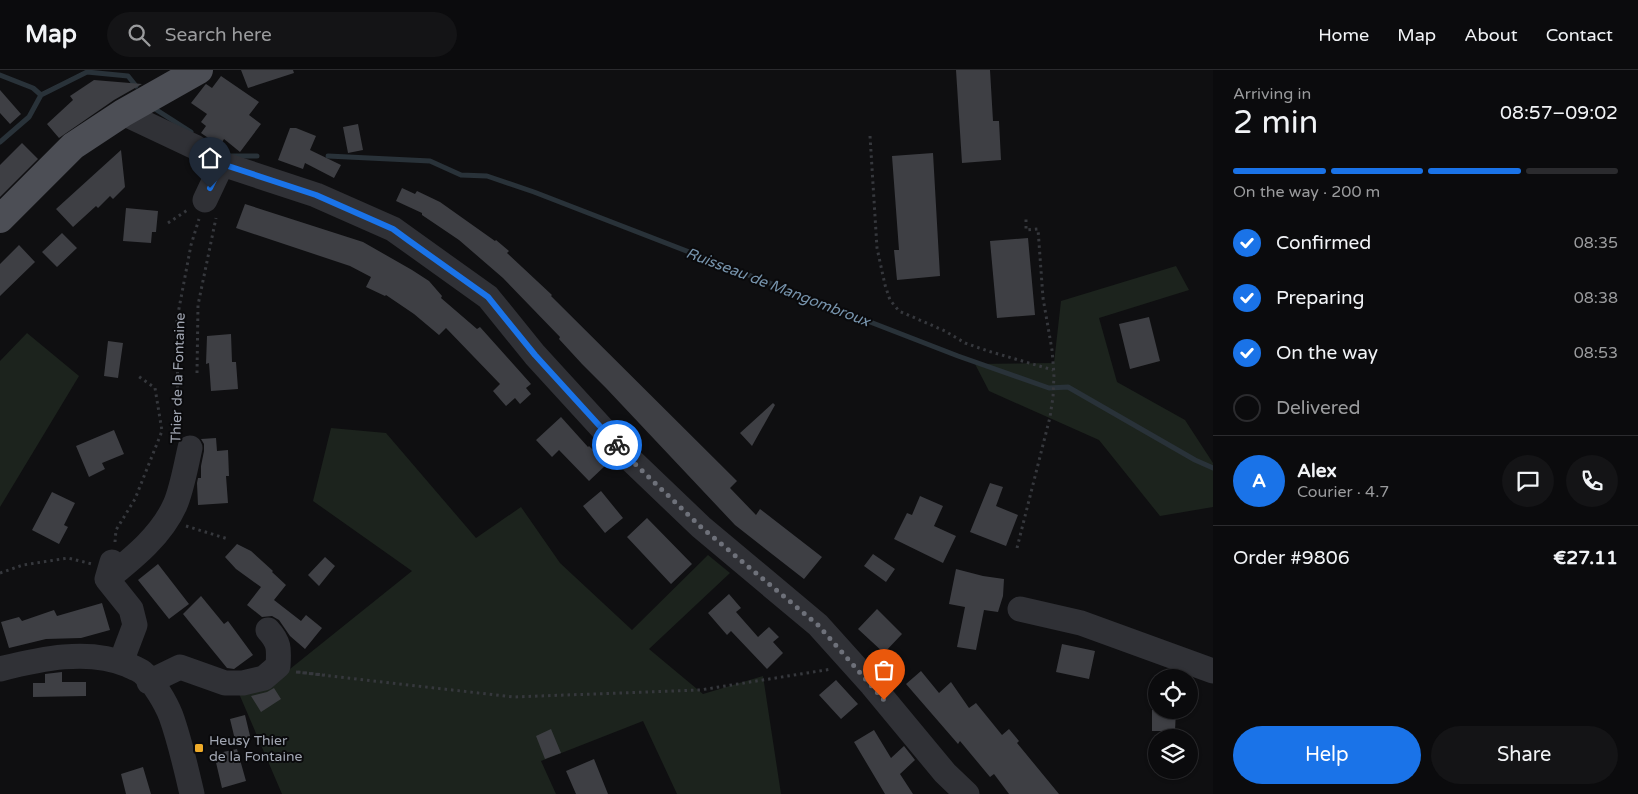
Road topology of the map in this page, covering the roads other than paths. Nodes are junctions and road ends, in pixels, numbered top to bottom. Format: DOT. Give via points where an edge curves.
graph roads {
  1 [pos="198,70"];
  2 [pos="123,113"];
  3 [pos="222,164"];
  4 [pos="211,206"];
  5 [pos="0,219"];
  6 [pos="184,442"];
  7 [pos="117,552"];
  8 [pos="107,578"];
  9 [pos="1020,609"];
  10 [pos="268,630"];
  11 [pos="121,662"];
  12 [pos="0,669"];
  13 [pos="1213,671"];
  14 [pos="149,682"];
  15 [pos="192,794"];
  16 [pos="967,794"];
  1 -- 2 [label="main road"];
  2 -- 3 [label="street" via="195,147"];
  2 -- 5 [label="main road" via="73,146"];
  3 -- 4 [label="street"];
  3 -- 16 [label="street" via="316,195 393,229 488,297 535,355 632,461 701,527 818,625 945,774"];
  6 -- 8 [label="street, Thier de la Fontaine" via="176,504 166,522 141,552"];
  7 -- 8 [label="street"];
  8 -- 11 [label="street" via="131,609 135,625"];
  9 -- 13 [label="street" via="1081,623"];
  10 -- 14 [label="street" via="279,647 278,666 264,678 225,683 180,667"];
  11 -- 12 [label="street" via="65,657"];
  11 -- 14 [label="street" via="141,671"];
  14 -- 15 [label="street" via="171,716"];
}
